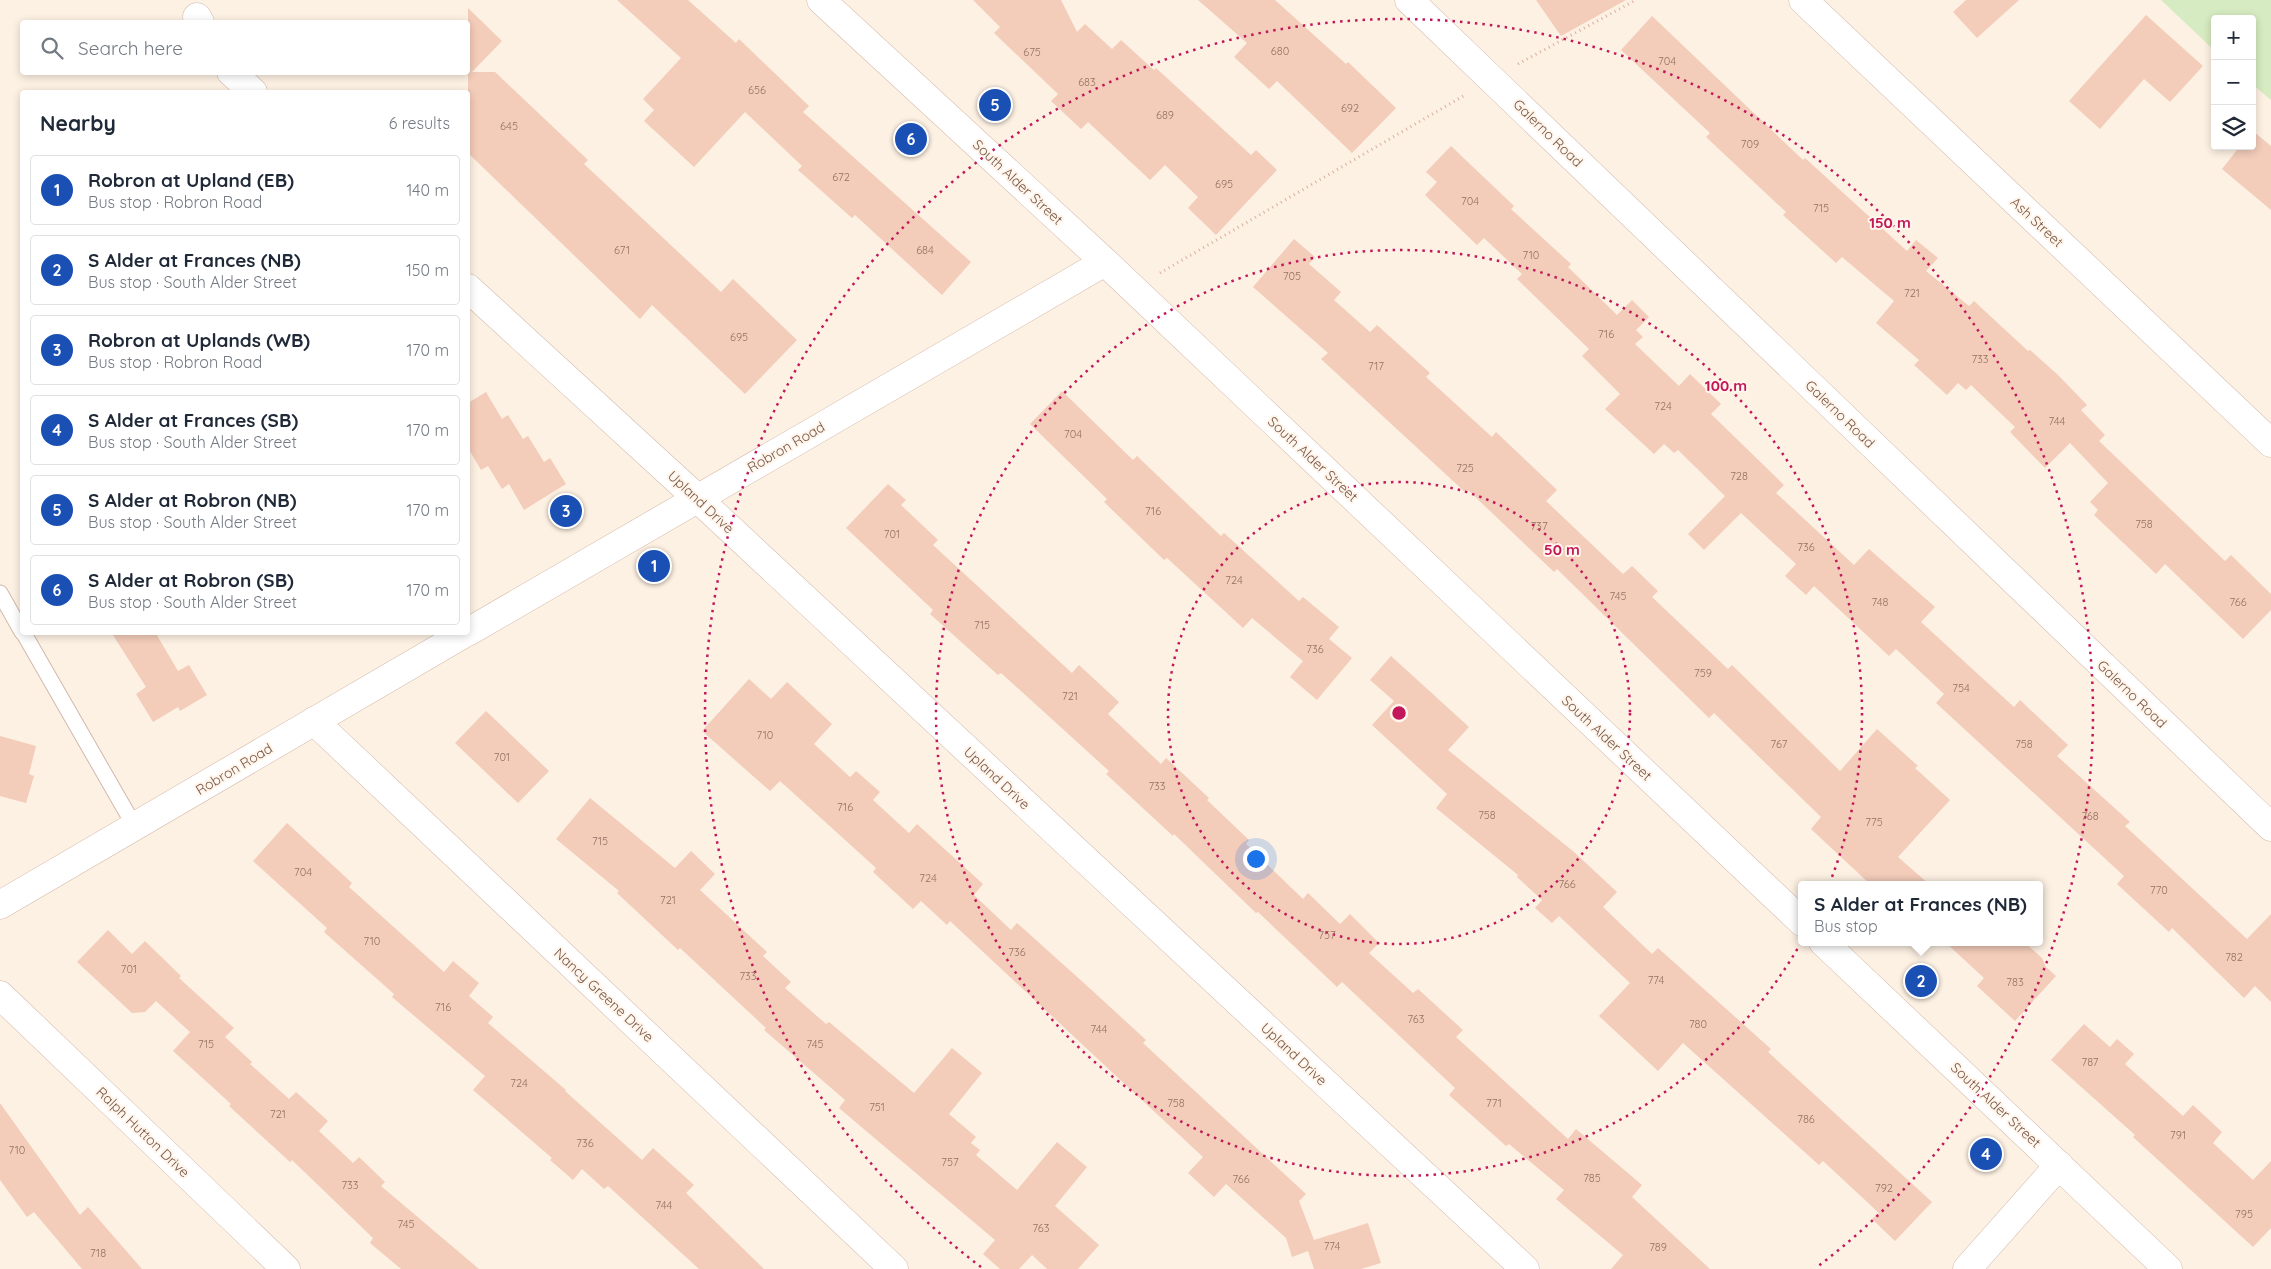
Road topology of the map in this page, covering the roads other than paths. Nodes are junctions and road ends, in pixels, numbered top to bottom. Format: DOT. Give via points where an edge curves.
graph roads {
  1 [pos="821,0"];
  2 [pos="1409,0"];
  3 [pos="1803,0"];
  4 [pos="234,75"];
  5 [pos="251,90"];
  6 [pos="1105,262"];
  7 [pos="470,290"];
  8 [pos="2271,443"];
  9 [pos="697,498"];
  10 [pos="0,593"];
  11 [pos="20,627"];
  12 [pos="470,630"];
  13 [pos="25,635"];
  14 [pos="462,635"];
  15 [pos="314,721"];
  16 [pos="135,827"];
  17 [pos="2271,827"];
  18 [pos="0,905"];
  19 [pos="1798,918"];
  20 [pos="1827,946"];
  21 [pos="0,994"];
  22 [pos="2059,1165"];
  23 [pos="286,1269"];
  24 [pos="894,1269"];
  25 [pos="1525,1269"];
  26 [pos="1967,1269"];
  27 [pos="2168,1269"];
  1 -- 6 [label="street, South Alder Street"];
  2 -- 17 [label="street, Galerno Road"];
  3 -- 8 [label="street, Ash Street"];
  4 -- 5 [label="street"];
  6 -- 9 [label="street, Robron Road"];
  6 -- 19 [label="street, South Alder Street"];
  7 -- 9 [label="street, Upland Drive"];
  9 -- 12 [label="street, Robron Road"];
  9 -- 25 [label="street, Upland Drive"];
  10 -- 11 [label="lane"];
  13 -- 16 [label="lane"];
  14 -- 15 [label="street, Robron Road"];
  15 -- 16 [label="street, Robron Road"];
  15 -- 24 [label="street, Nancy Greene Drive"];
  16 -- 18 [label="street, Robron Road"];
  20 -- 22 [label="street, South Alder Street"];
  21 -- 23 [label="street, Ralph Hutton Drive"];
  22 -- 26 [label="street"];
  22 -- 27 [label="street, South Alder Street"];
}
